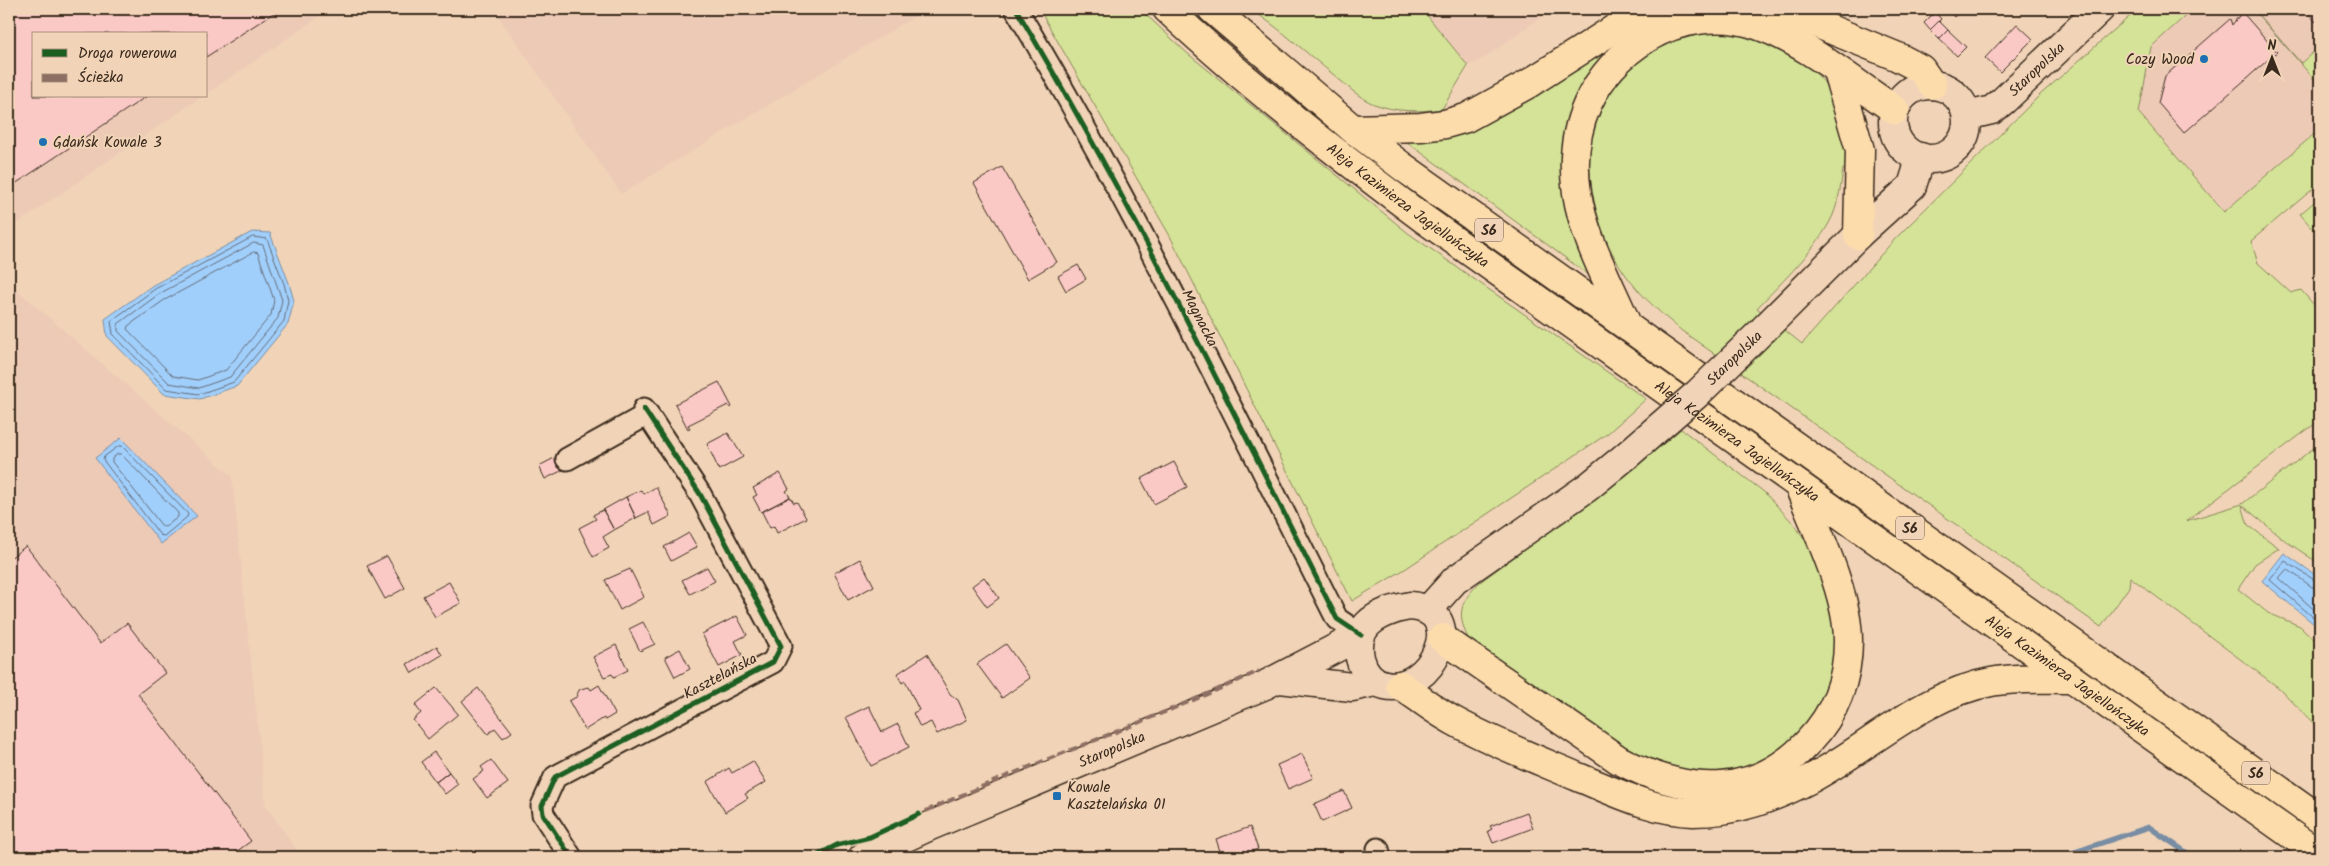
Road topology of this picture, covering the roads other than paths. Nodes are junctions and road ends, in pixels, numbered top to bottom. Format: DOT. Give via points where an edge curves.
graph roads {
  1 [pos="1016,9"];
  2 [pos="1167,9"];
  3 [pos="1212,9"];
  4 [pos="1650,9"];
  5 [pos="1780,9"];
  6 [pos="2100,9"];
  7 [pos="1837,71"];
  8 [pos="1932,85"];
  9 [pos="1895,110"];
  10 [pos="1967,116"];
  11 [pos="1353,129"];
  12 [pos="1921,157"];
  13 [pos="1858,235"];
  14 [pos="1628,327"];
  15 [pos="566,458"];
  16 [pos="1799,486"];
  17 [pos="1428,610"];
  18 [pos="1361,635"];
  19 [pos="1442,638"];
  20 [pos="1280,678"];
  21 [pos="2070,678"];
  22 [pos="1387,684"];
  23 [pos="2320,819"];
  24 [pos="2320,855"];
  25 [pos="571,857"];
  26 [pos="863,857"];
  1 -- 18 [label="street, Magnacka" via="1149,246 1337,620"];
  2 -- 16 [label="highway, Aleja Kazimierza Jagiellończyka / S6" via="1207,46 1385,190"];
  3 -- 11 [label="highway, Aleja Kazimierza Jagiellończyka / S6"];
  4 -- 11 [label="highway" via="1466,118 1421,127"];
  5 -- 8 [label="highway" via="1898,57 1921,70"];
  6 -- 10 [label="main road, Staropolska" via="2003,101 1987,112"];
  7 -- 9 [label="highway"];
  7 -- 13 [label="highway" via="1860,150"];
  7 -- 14 [label="highway" via="1805,49 1756,24 1710,18 1653,34 1629,49 1607,70 1590,97 1579,126 1575,156 1577,193 1590,238"];
  8 -- 9 [label="main road" via="1909,91"];
  8 -- 10 [label="main road" via="1955,94"];
  9 -- 12 [label="main road" via="1895,134 1910,152"];
  10 -- 12 [label="main road" via="1964,134 1955,149 1944,156"];
  11 -- 14 [label="highway, Aleja Kazimierza Jagiellończyka / S6"];
  12 -- 13 [label="main road, Staropolska" via="1912,186"];
  13 -- 17 [label="main road, Staropolska, bridge" via="1697,394 1626,456 1588,487 1455,580"];
  14 -- 23 [label="highway, Aleja Kazimierza Jagiellończyka / S6"];
  15 -- 25 [label="street, Kasztelańska" via="646,412 700,494 781,646 773,662 555,777 542,806 543,814"];
  16 -- 19 [label="highway" via="1842,599 1847,620 1846,664 1829,718 1800,752 1756,780 1706,786 1675,783 1638,770"];
  16 -- 21 [label="highway, Aleja Kazimierza Jagiellończyka / S6"];
  17 -- 18 [label="main road" via="1418,606 1400,607 1368,623"];
  17 -- 19 [label="main road" via="1440,626"];
  18 -- 20 [label="main road, Staropolska"];
  18 -- 22 [label="main road" via="1360,661 1365,673"];
  19 -- 22 [label="main road" via="1433,661 1422,674"];
  20 -- 22 [label="main road" via="1352,687"];
  20 -- 26 [label="main road, Staropolska"];
  21 -- 22 [label="highway" via="1992,681 1968,687 1938,699 1813,777 1766,800 1727,810 1692,812 1628,798 1499,743"];
  21 -- 24 [label="highway, Aleja Kazimierza Jagiellończyka / S6"];
}
